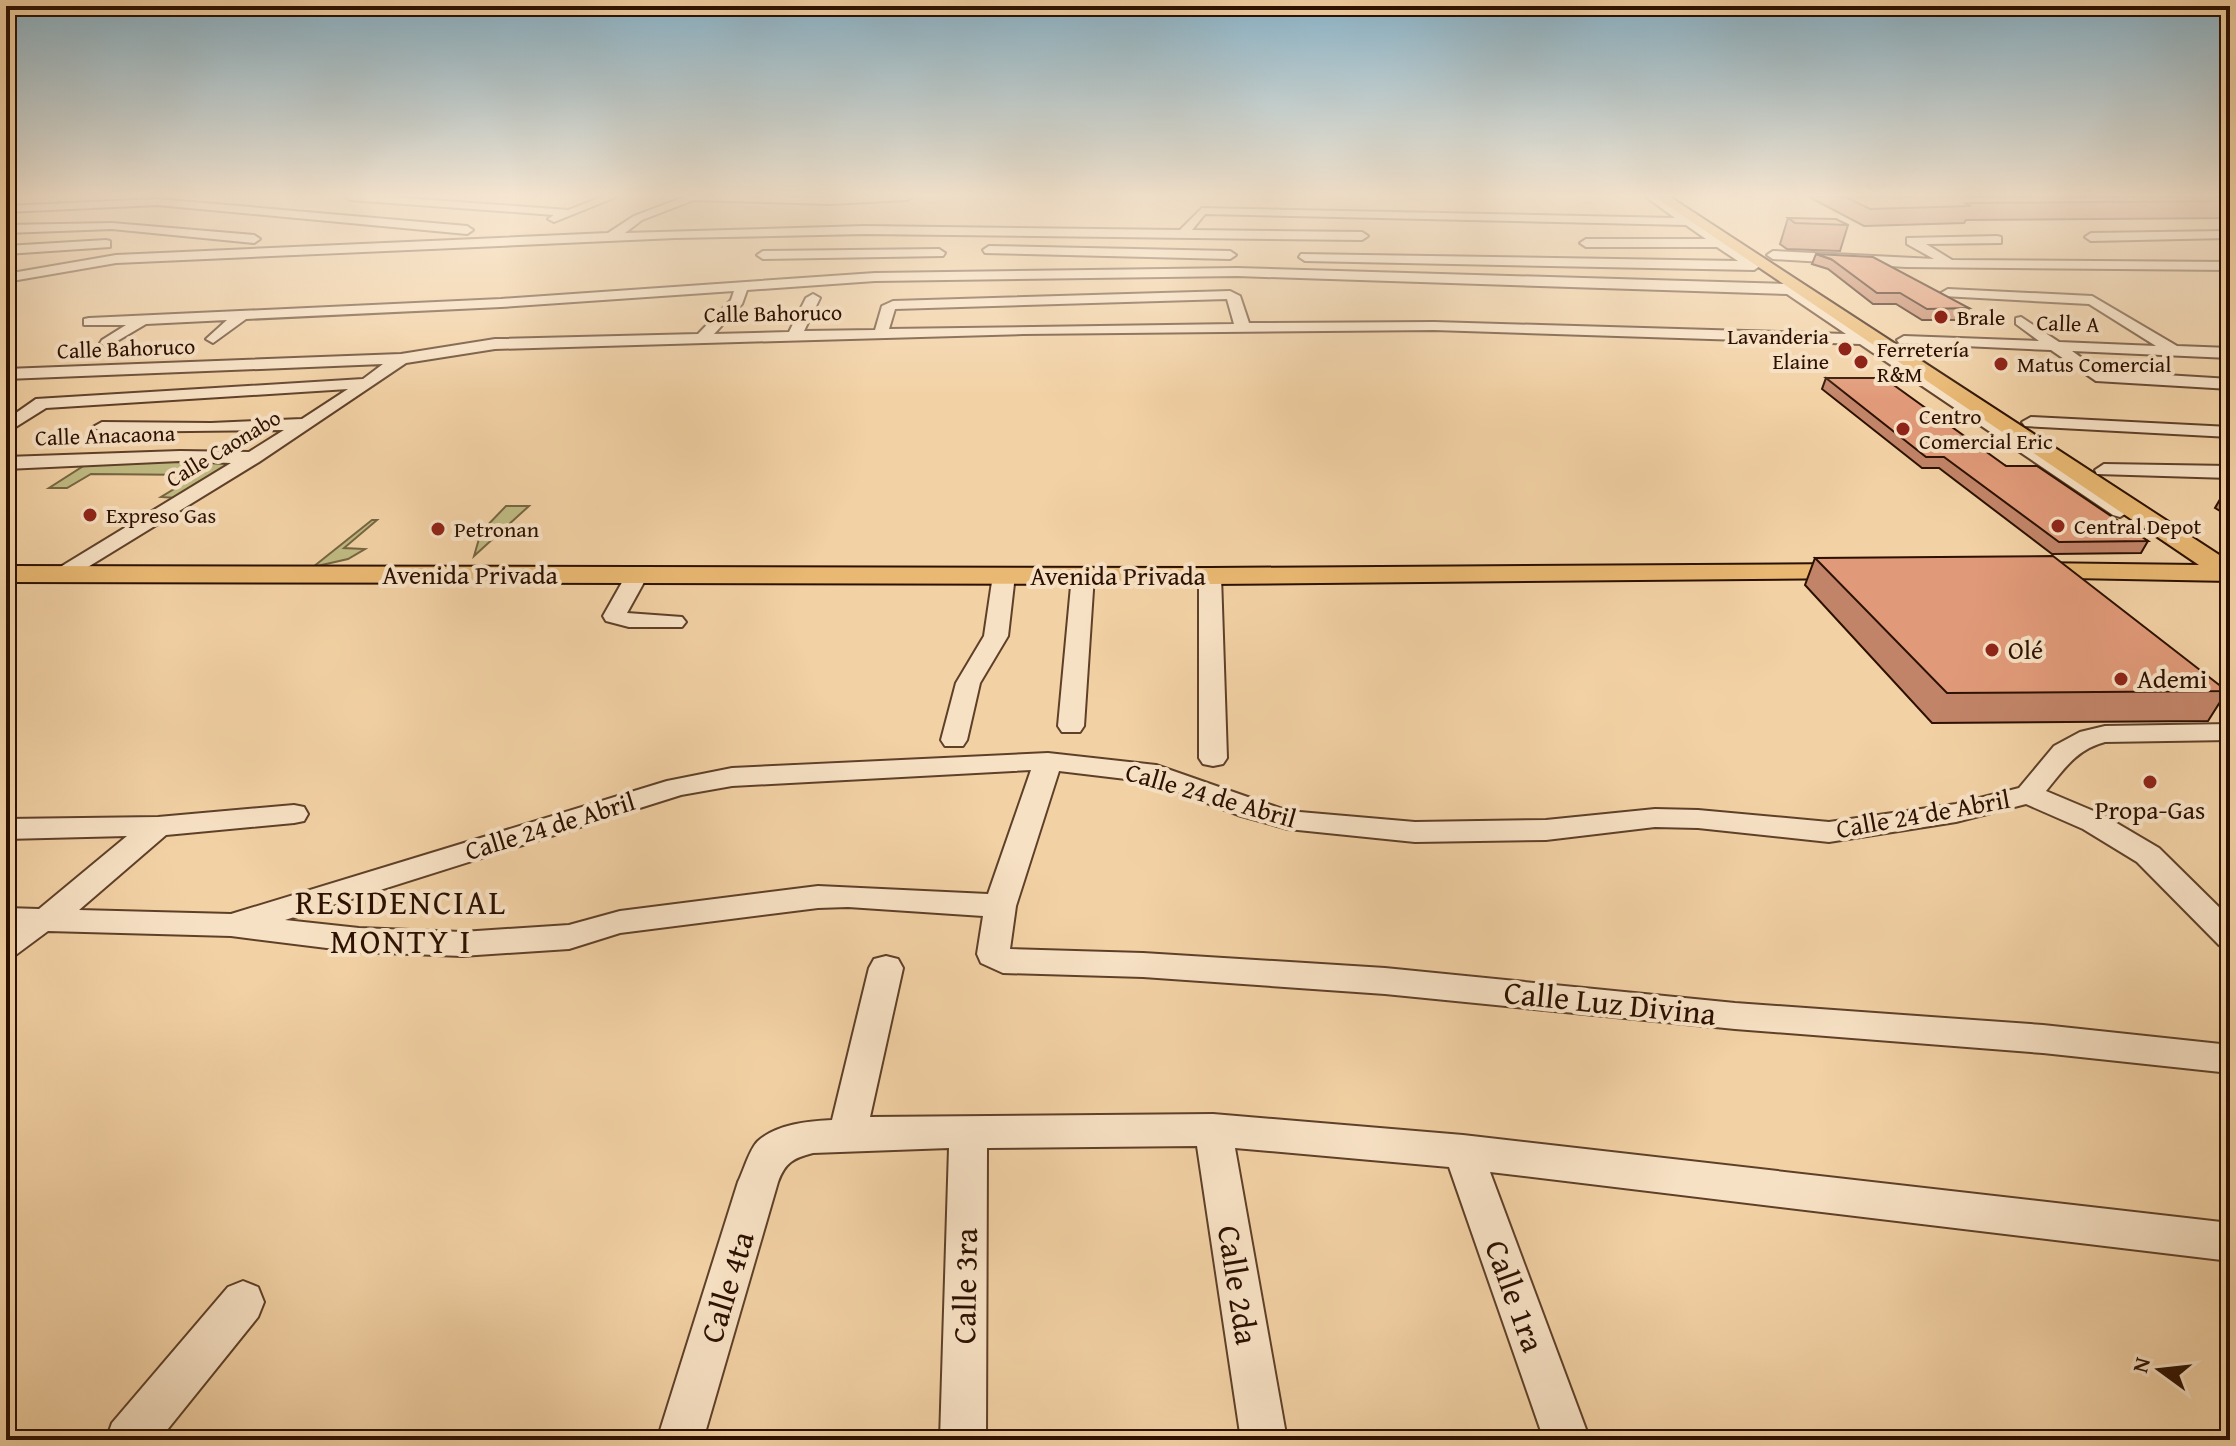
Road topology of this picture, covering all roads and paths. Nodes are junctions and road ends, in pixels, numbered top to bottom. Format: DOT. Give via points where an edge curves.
graph roads {
  1 [pos="71,264"];
  2 [pos="758,264"];
  3 [pos="838,264"];
  4 [pos="1412,264"];
  5 [pos="1739,264"];
  6 [pos="1758,264"];
  7 [pos="1788,264"];
  8 [pos="2008,264"];
  9 [pos="2061,264"];
  10 [pos="1753,265"];
  11 [pos="2230,266"];
  12 [pos="754,274"];
  13 [pos="6,278"];
  14 [pos="1416,278"];
  15 [pos="2040,282"];
  16 [pos="1797,291"];
  17 [pos="1948,293"];
  18 [pos="813,298"];
  19 [pos="178,300"];
  20 [pos="269,300"];
  21 [pos="248,314"];
  22 [pos="149,319"];
  23 [pos="2021,321"];
  24 [pos="89,322"];
  25 [pos="1243,329"];
  26 [pos="881,333"];
  27 [pos="794,336"];
  28 [pos="703,337"];
  29 [pos="213,339"];
  30 [pos="1871,340"];
  31 [pos="1904,340"];
  32 [pos="107,343"];
  33 [pos="2050,345"];
  34 [pos="2173,350"];
  35 [pos="2230,353"];
  36 [pos="401,359"];
  37 [pos="225,366"];
  38 [pos="6,374"];
  39 [pos="369,383"];
  40 [pos="2230,384"];
  41 [pos="198,391"];
  42 [pos="2031,422"];
  43 [pos="311,424"];
  44 [pos="102,427"];
  45 [pos="6,428"];
  46 [pos="2230,432"];
  47 [pos="253,458"];
  48 [pos="6,463"];
  49 [pos="2104,470"];
  50 [pos="2230,472"];
  51 [pos="1999,571"];
  52 [pos="2227,571"];
  53 [pos="1871,572"];
  54 [pos="6,574"];
  55 [pos="65,574"];
  56 [pos="637,575"];
  57 [pos="1004,575"];
  58 [pos="1083,575"];
  59 [pos="1210,576"];
  60 [pos="674,622"];
  61 [pos="1071,726"];
  62 [pos="2230,732"];
  63 [pos="954,740"];
  64 [pos="1213,758"];
  65 [pos="1048,761"];
  66 [pos="2029,794"];
  67 [pos="294,814"];
  68 [pos="158,826"];
  69 [pos="10,832"];
  70 [pos="1000,906"];
  71 [pos="29,921"];
  72 [pos="231,925"];
  73 [pos="2230,937"];
  74 [pos="6,946"];
  75 [pos="886,968"];
  76 [pos="2230,1059"];
  77 [pos="1213,1130"];
  78 [pos="968,1131"];
  79 [pos="848,1133"];
  80 [pos="1463,1152"];
  81 [pos="2230,1242"];
  82 [pos="243,1302"];
  83 [pos="129,1440"];
  84 [pos="680,1440"];
  85 [pos="963,1440"];
  86 [pos="1264,1440"];
  87 [pos="1567,1440"];
  1 -- 13 [label="street"];
  2 -- 12 [label="street"];
  3 -- 12 [label="street"];
  4 -- 14 [label="street"];
  5 -- 10 [label="street"];
  6 -- 16 [label="main road"];
  7 -- 31 [label="main road"];
  8 -- 15 [label="street"];
  9 -- 11 [label="street"];
  10 -- 16 [label="street"];
  12 -- 14 [label="street" via="1248,272"];
  12 -- 21 [label="street" via="501,303"];
  12 -- 28 [label="street"];
  14 -- 16 [label="street"];
  16 -- 30 [label="main road"];
  17 -- 34 [label="street" via="2092,300"];
  18 -- 27 [label="street"];
  19 -- 22 [label="street"];
  20 -- 21 [label="street"];
  21 -- 22 [label="street"];
  21 -- 29 [label="street"];
  22 -- 24 [label="street"];
  22 -- 32 [label="street"];
  23 -- 33 [label="street"];
  25 -- 26 [label="street, Calle Bahoruco"];
  25 -- 26 [label="street" via="1230,295 893,305"];
  25 -- 30 [label="street, Calle Bahoruco" via="1434,326"];
  26 -- 27 [label="street, Calle Bahoruco"];
  27 -- 28 [label="street, Calle Bahoruco"];
  28 -- 36 [label="street, Calle Bahoruco" via="495,344"];
  30 -- 52 [label="main road"];
  31 -- 33 [label="street, Calle A"];
  31 -- 42 [label="main road"];
  33 -- 34 [label="street, Calle A"];
  33 -- 40 [label="street" via="2096,376"];
  34 -- 35 [label="street, Calle A"];
  36 -- 37 [label="street, Calle Bahoruco"];
  36 -- 39 [label="street, Calle Caonabo"];
  37 -- 38 [label="street, Calle Bahoruco"];
  37 -- 41 [label="street"];
  39 -- 41 [label="street"];
  39 -- 43 [label="street, Calle Caonabo"];
  41 -- 45 [label="street" via="42,403"];
  42 -- 46 [label="street"];
  42 -- 49 [label="main road"];
  43 -- 44 [label="street"];
  43 -- 47 [label="street, Calle Caonabo"];
  47 -- 48 [label="street, Calle Anacaona"];
  47 -- 55 [label="street, Calle Caonabo"];
  49 -- 50 [label="street"];
  49 -- 52 [label="main road"];
  51 -- 52 [label="main road"];
  53 -- 59 [label="main road, Avenida Privada"];
  54 -- 55 [label="main road, Avenida Privada"];
  55 -- 56 [label="main road, Avenida Privada"];
  56 -- 57 [label="main road, Avenida Privada"];
  56 -- 60 [label="street" via="614,616"];
  57 -- 58 [label="main road, Avenida Privada"];
  57 -- 63 [label="street" via="996,636 968,683"];
  58 -- 59 [label="main road, Avenida Privada"];
  58 -- 61 [label="street"];
  59 -- 64 [label="street"];
  62 -- 66 [label="street, Calle 24 de Abril" via="2105,734 2080,740 2063,752"];
  65 -- 66 [label="street, Calle 24 de Abril" via="1156,774 1288,820 1415,832 1546,830 1655,818 1829,832 1956,813"];
  65 -- 70 [label="street"];
  65 -- 72 [label="street, Calle 24 de Abril" via="703,781"];
  66 -- 73 [label="street" via="2093,822 2148,855"];
  67 -- 68 [label="street"];
  68 -- 69 [label="street"];
  68 -- 71 [label="street"];
  70 -- 72 [label="street" via="818,897 620,922 569,937 462,944 359,940"];
  70 -- 76 [label="street, Calle Luz Divina" via="993,954 1003,961 1385,981"];
  71 -- 72 [label="street"];
  71 -- 74 [label="street"];
  75 -- 79 [label="street"];
  77 -- 78 [label="street"];
  77 -- 80 [label="street"];
  77 -- 86 [label="street, Calle 2da"];
  78 -- 79 [label="street"];
  78 -- 85 [label="street, Calle 3ra"];
  79 -- 84 [label="street, Calle 4ta" via="787,1143 770,1154"];
  80 -- 81 [label="street"];
  80 -- 87 [label="street, Calle 1ra"];
  82 -- 83 [label="street"];
}
